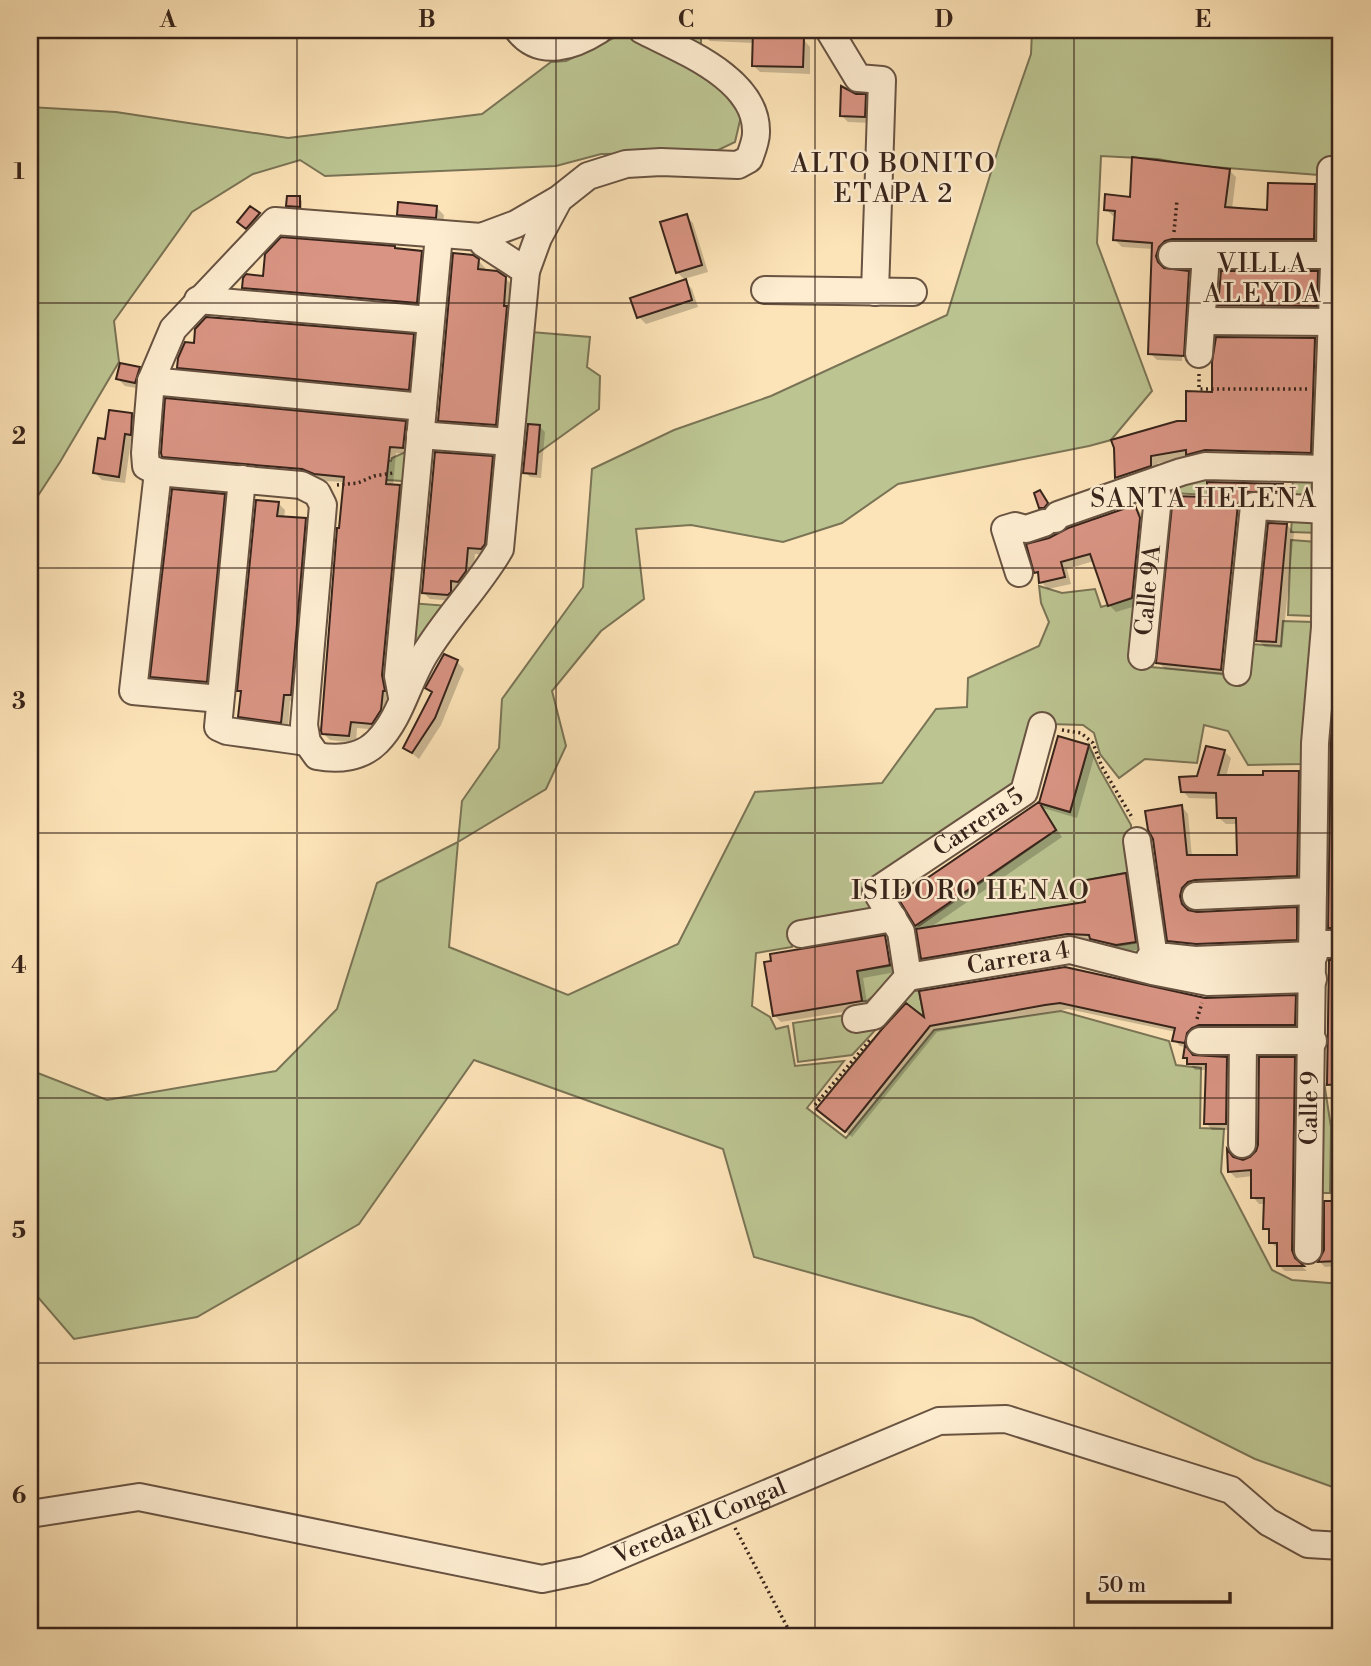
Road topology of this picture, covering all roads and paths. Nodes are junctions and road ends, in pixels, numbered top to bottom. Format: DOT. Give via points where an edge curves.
graph roads {
  1 [pos="518,30"];
  2 [pos="599,30"];
  3 [pos="642,30"];
  4 [pos="829,30"];
  5 [pos="1331,170"];
  6 [pos="559,199"];
  7 [pos="1177,200"];
  8 [pos="439,235"];
  9 [pos="481,237"];
  10 [pos="1172,255"];
  11 [pos="1206,255"];
  12 [pos="1336,255"];
  13 [pos="526,271"];
  14 [pos="765,290"];
  15 [pos="875,292"];
  16 [pos="913,292"];
  17 [pos="198,300"];
  18 [pos="430,320"];
  19 [pos="1202,321"];
  20 [pos="1330,322"];
  21 [pos="1199,354"];
  22 [pos="151,381"];
  23 [pos="1199,389"];
  24 [pos="1329,389"];
  25 [pos="423,407"];
  26 [pos="420,440"];
  27 [pos="510,442"];
  28 [pos="158,472"];
  29 [pos="242,479"];
  30 [pos="1331,479"];
  31 [pos="1154,482"];
  32 [pos="317,493"];
  33 [pos="1327,510"];
  34 [pos="1019,573"];
  35 [pos="1142,656"];
  36 [pos="1237,672"];
  37 [pos="220,699"];
  38 [pos="402,700"];
  39 [pos="1329,724"];
  40 [pos="1042,726"];
  41 [pos="307,742"];
  42 [pos="1137,841"];
  43 [pos="1312,891"];
  44 [pos="1196,896"];
  45 [pos="893,918"];
  46 [pos="801,934"];
  47 [pos="1341,944"];
  48 [pos="1154,958"];
  49 [pos="1313,959"];
  50 [pos="1127,964"];
  51 [pos="908,977"];
  52 [pos="1208,982"];
  53 [pos="865,1018"];
  54 [pos="1200,1041"];
  55 [pos="1312,1041"];
  56 [pos="1243,1042"];
  57 [pos="815,1105"];
  58 [pos="1242,1144"];
  59 [pos="1308,1250"];
  60 [pos="726,1511"];
  61 [pos="30,1514"];
  62 [pos="1341,1546"];
  63 [pos="792,1636"];
  1 -- 2 [label="street" via="526,40 542,47 578,43"];
  3 -- 6 [label="street" via="685,51 743,93 754,113 756,134 749,159 738,165 626,164 587,176"];
  4 -- 15 [label="street" via="858,78 882,80"];
  5 -- 12 [label="street, Calle 9"];
  6 -- 9 [label="street" via="516,224"];
  6 -- 13 [label="street"];
  7 -- 10 [label="path"];
  8 -- 9 [label="street"];
  8 -- 17 [label="street" via="275,221"];
  8 -- 18 [label="street"];
  9 -- 13 [label="street" via="483,243"];
  10 -- 11 [label="street"];
  11 -- 12 [label="street"];
  11 -- 19 [label="street"];
  12 -- 20 [label="street, Calle 9"];
  13 -- 27 [label="street"];
  14 -- 15 [label="street"];
  15 -- 16 [label="street"];
  17 -- 18 [label="street"];
  17 -- 22 [label="street" via="173,329"];
  18 -- 25 [label="street"];
  19 -- 20 [label="street"];
  19 -- 21 [label="street"];
  20 -- 24 [label="street, Calle 9"];
  22 -- 25 [label="street"];
  22 -- 28 [label="street" via="146,466"];
  23 -- 24 [label="path"];
  24 -- 30 [label="street, Calle 9"];
  25 -- 26 [label="street"];
  26 -- 27 [label="street"];
  26 -- 32 [label="path" via="392,474 334,485"];
  26 -- 38 [label="street" via="398,676"];
  27 -- 38 [label="street" via="500,549 427,650"];
  28 -- 29 [label="street"];
  28 -- 37 [label="street" via="133,691"];
  29 -- 32 [label="street" via="301,485"];
  29 -- 37 [label="street"];
  30 -- 31 [label="street" via="1205,466"];
  30 -- 33 [label="street, Calle 9"];
  31 -- 34 [label="street" via="1026,529 1004,529"];
  31 -- 35 [label="street, Calle 9A" via="1158,497"];
  32 -- 41 [label="street" via="323,505 304,725"];
  33 -- 36 [label="street" via="1254,506"];
  33 -- 39 [label="street, Calle 9"];
  37 -- 41 [label="street" via="218,727"];
  38 -- 41 [label="street" via="384,734 357,754 336,759 317,756"];
  39 -- 43 [label="street, Calle 9"];
  40 -- 42 [label="path" via="1081,733 1093,743 1134,822"];
  40 -- 45 [label="street, Carrera 5" via="1024,792 876,891"];
  42 -- 48 [label="street"];
  43 -- 44 [label="street"];
  43 -- 49 [label="street, Calle 9"];
  45 -- 46 [label="street"];
  45 -- 51 [label="street" via="901,932"];
  47 -- 49 [label="street, Carrera 4"];
  48 -- 49 [label="street, Carrera 4"];
  48 -- 50 [label="street, Carrera 4"];
  49 -- 52 [label="street, Carrera 4"];
  49 -- 55 [label="street, Calle 9"];
  50 -- 51 [label="street, Carrera 4" via="1070,950"];
  50 -- 52 [label="street, Carrera 4"];
  51 -- 53 [label="street"];
  52 -- 54 [label="path" via="1194,1037"];
  53 -- 57 [label="path" via="883,1024"];
  54 -- 56 [label="street"];
  55 -- 56 [label="street"];
  55 -- 59 [label="street, Calle 9"];
  56 -- 58 [label="street"];
  60 -- 61 [label="street, Vereda El Congal" via="585,1570 542,1579 139,1497"];
  60 -- 62 [label="street, Vereda El Congal" via="939,1421 1006,1419 1231,1490 1268,1522 1308,1544"];
  60 -- 63 [label="path"];
}
